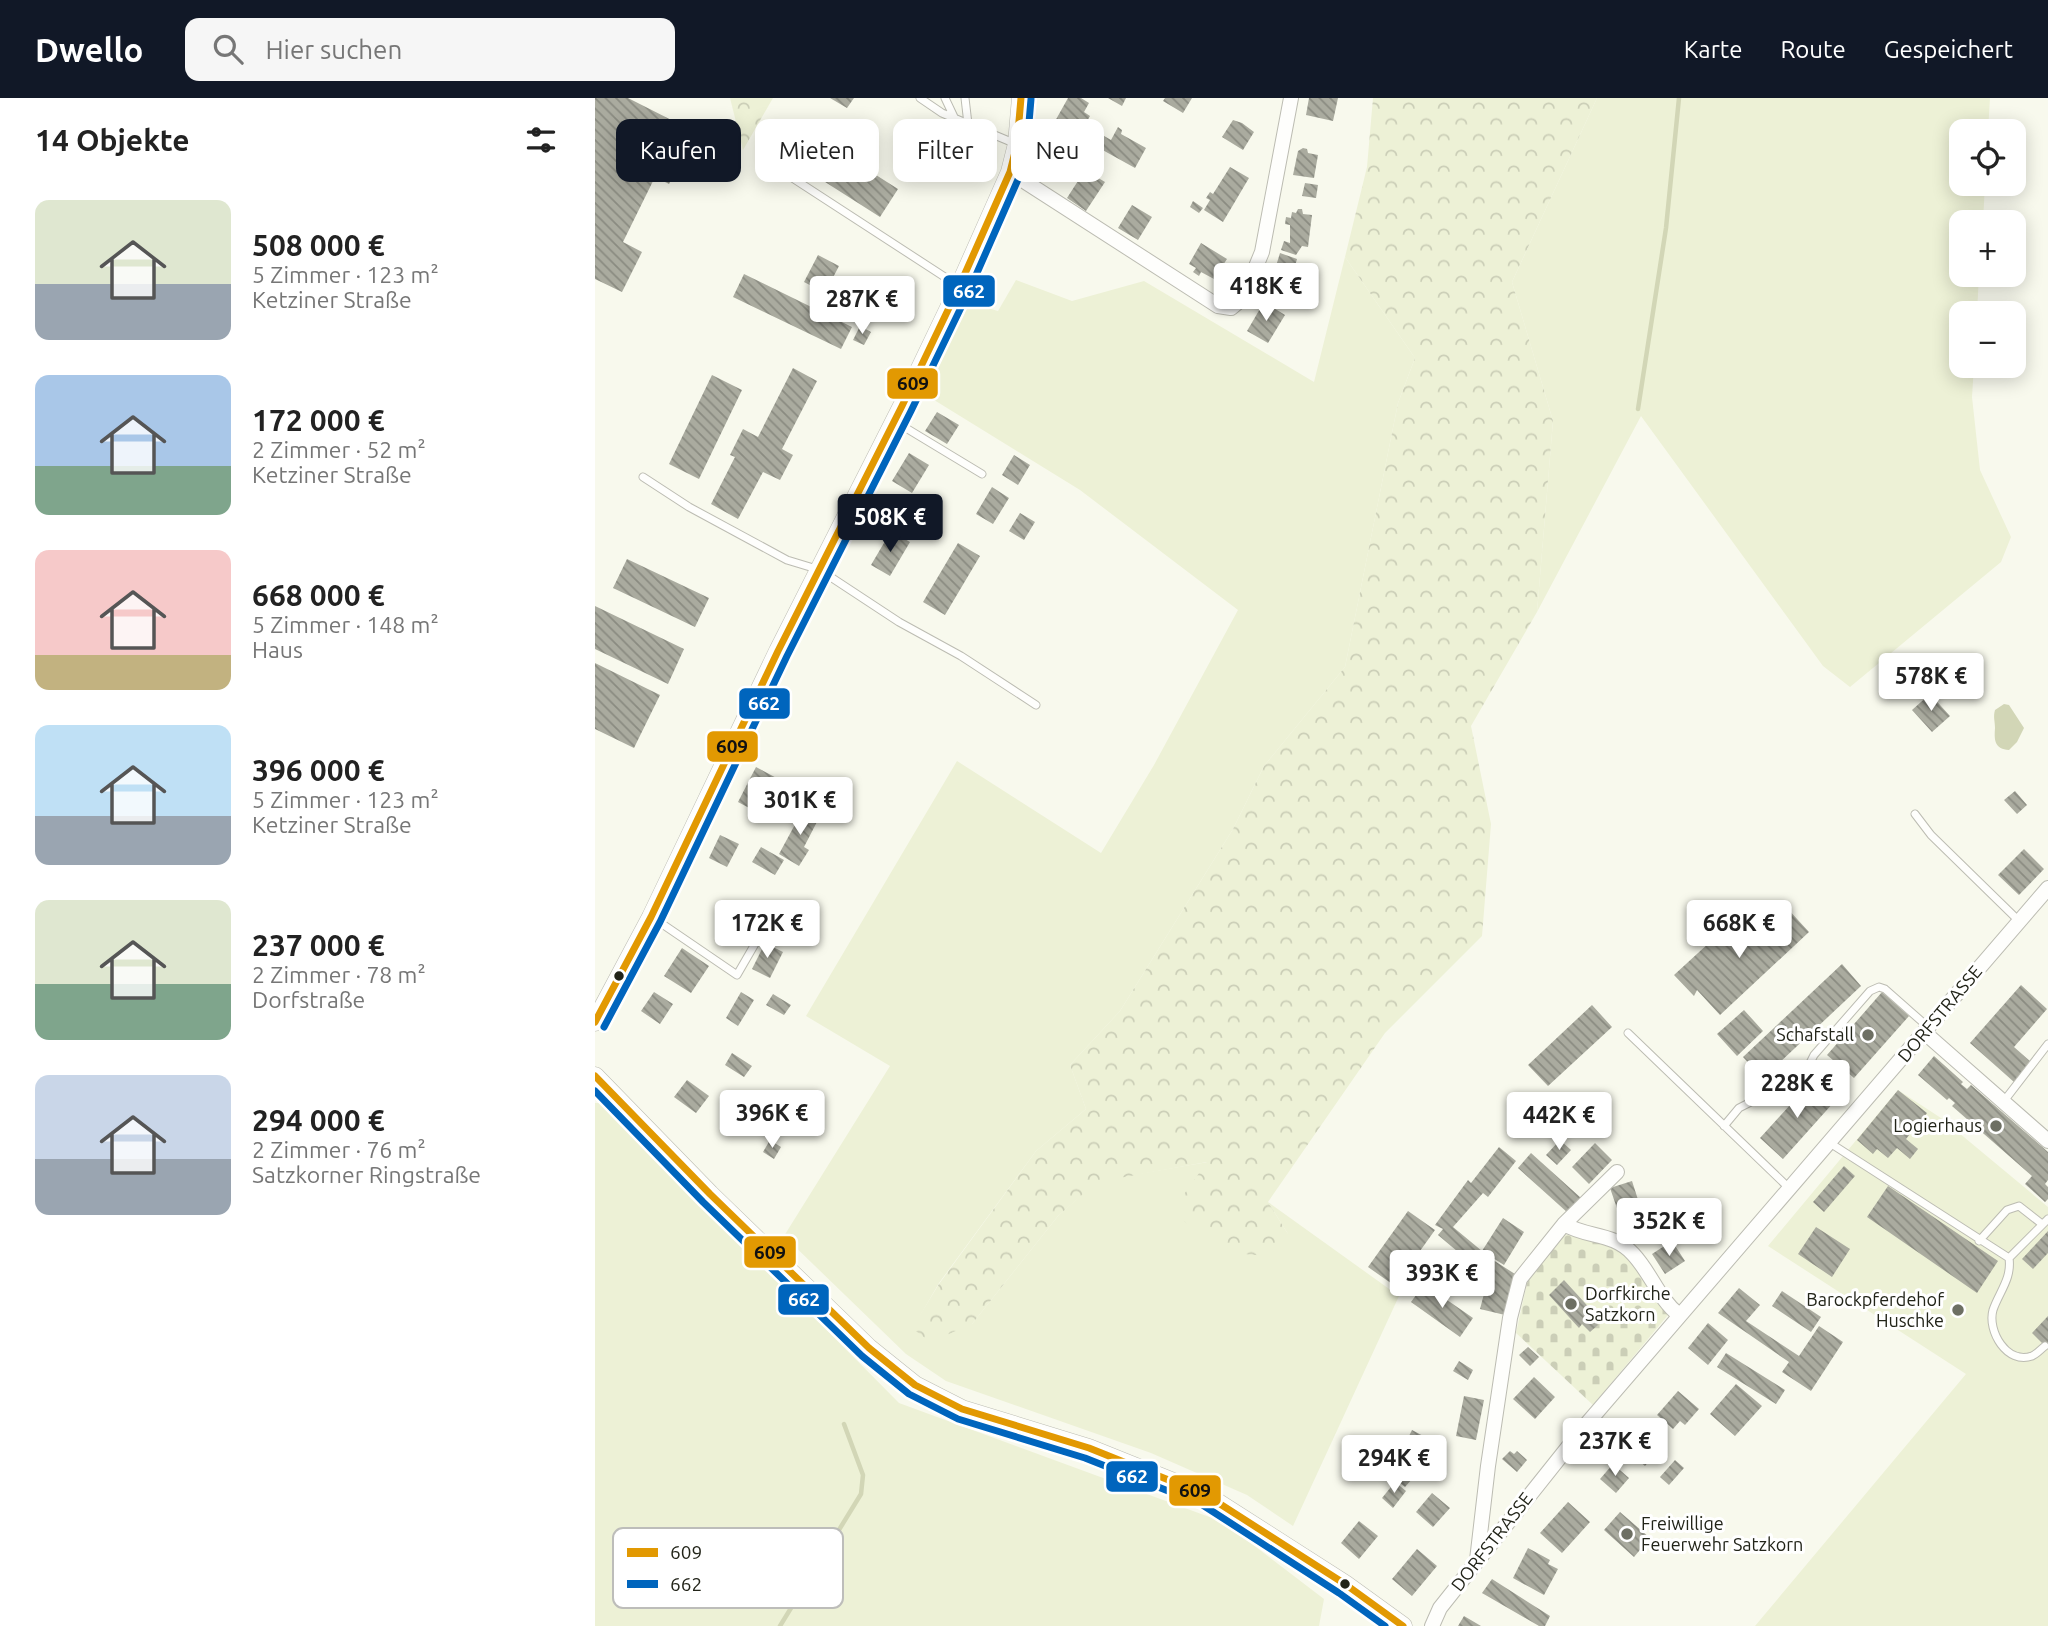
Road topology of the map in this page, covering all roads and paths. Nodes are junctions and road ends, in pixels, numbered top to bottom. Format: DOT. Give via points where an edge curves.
graph roads {
  1 [pos="920,98"];
  2 [pos="945,98"];
  3 [pos="965,98"];
  4 [pos="1021,98"];
  5 [pos="1291,98"];
  6 [pos="954,118"];
  7 [pos="967,119"];
  8 [pos="1019,119"];
  9 [pos="1011,169"];
  10 [pos="1010,173"];
  11 [pos="799,182"];
  12 [pos="959,286"];
  13 [pos="894,421"];
  14 [pos="982,474"];
  15 [pos="643,477"];
  16 [pos="820,570"];
  17 [pos="1036,705"];
  18 [pos="1915,814"];
  19 [pos="2048,888"];
  20 [pos="652,917"];
  21 [pos="2020,921"];
  22 [pos="763,930"];
  23 [pos="595,1022"];
  24 [pos="1927,1030"];
  25 [pos="1628,1033"];
  26 [pos="2048,1044"];
  27 [pos="1810,1063"];
  28 [pos="595,1076"];
  29 [pos="1832,1081"];
  30 [pos="2003,1102"];
  31 [pos="1724,1126"];
  32 [pos="2048,1141"];
  33 [pos="1830,1143"];
  34 [pos="1617,1172"];
  35 [pos="1790,1188"];
  36 [pos="2045,1221"];
  37 [pos="1564,1224"];
  38 [pos="1979,1241"];
  39 [pos="2009,1258"];
  40 [pos="1679,1315"];
  41 [pos="2045,1346"];
  42 [pos="1477,1560"];
  43 [pos="1403,1626"];
  44 [pos="1432,1626"];
  1 -- 6 [label="lane"];
  2 -- 6 [label="lane"];
  3 -- 7 [label="lane"];
  4 -- 8 [label="street"];
  5 -- 10 [label="street" via="1262,252 1243,298 1231,308 1218,306"];
  9 -- 10 [label="street"];
  10 -- 12 [label="street"];
  11 -- 12 [label="lane"];
  12 -- 13 [label="street"];
  13 -- 14 [label="lane"];
  13 -- 16 [label="street"];
  15 -- 16 [label="lane" via="787,560"];
  16 -- 17 [label="lane"];
  16 -- 20 [label="street"];
  18 -- 21 [label="lane"];
  19 -- 21 [label="street, DORFSTRASSE"];
  20 -- 22 [label="lane" via="737,975"];
  20 -- 23 [label="street"];
  21 -- 24 [label="street, DORFSTRASSE"];
  24 -- 27 [label="lane" via="1879,987 1852,1010"];
  24 -- 30 [label="street"];
  24 -- 33 [label="street, DORFSTRASSE"];
  25 -- 31 [label="lane"];
  26 -- 30 [label="lane"];
  27 -- 29 [label="lane"];
  27 -- 31 [label="lane" via="1794,1080 1739,1108"];
  28 -- 43 [label="street" via="869,1348 915,1385 962,1409 1089,1448 1206,1495"];
  30 -- 32 [label="street"];
  31 -- 35 [label="lane"];
  33 -- 35 [label="street, DORFSTRASSE"];
  33 -- 38 [label="lane"];
  34 -- 37 [label="street"];
  35 -- 40 [label="street, DORFSTRASSE"];
  36 -- 38 [label="lane" via="2019,1206 2007,1210"];
  36 -- 39 [label="lane"];
  37 -- 40 [label="street" via="1577,1232 1615,1240 1633,1253 1667,1305"];
  37 -- 42 [label="street" via="1520,1279 1510,1318"];
  38 -- 39 [label="lane"];
  39 -- 41 [label="lane" via="2004,1291 1993,1310 1995,1334 2012,1354 2024,1357"];
  40 -- 42 [label="street, DORFSTRASSE"];
  42 -- 44 [label="street, DORFSTRASSE" via="1440,1608"];
}
